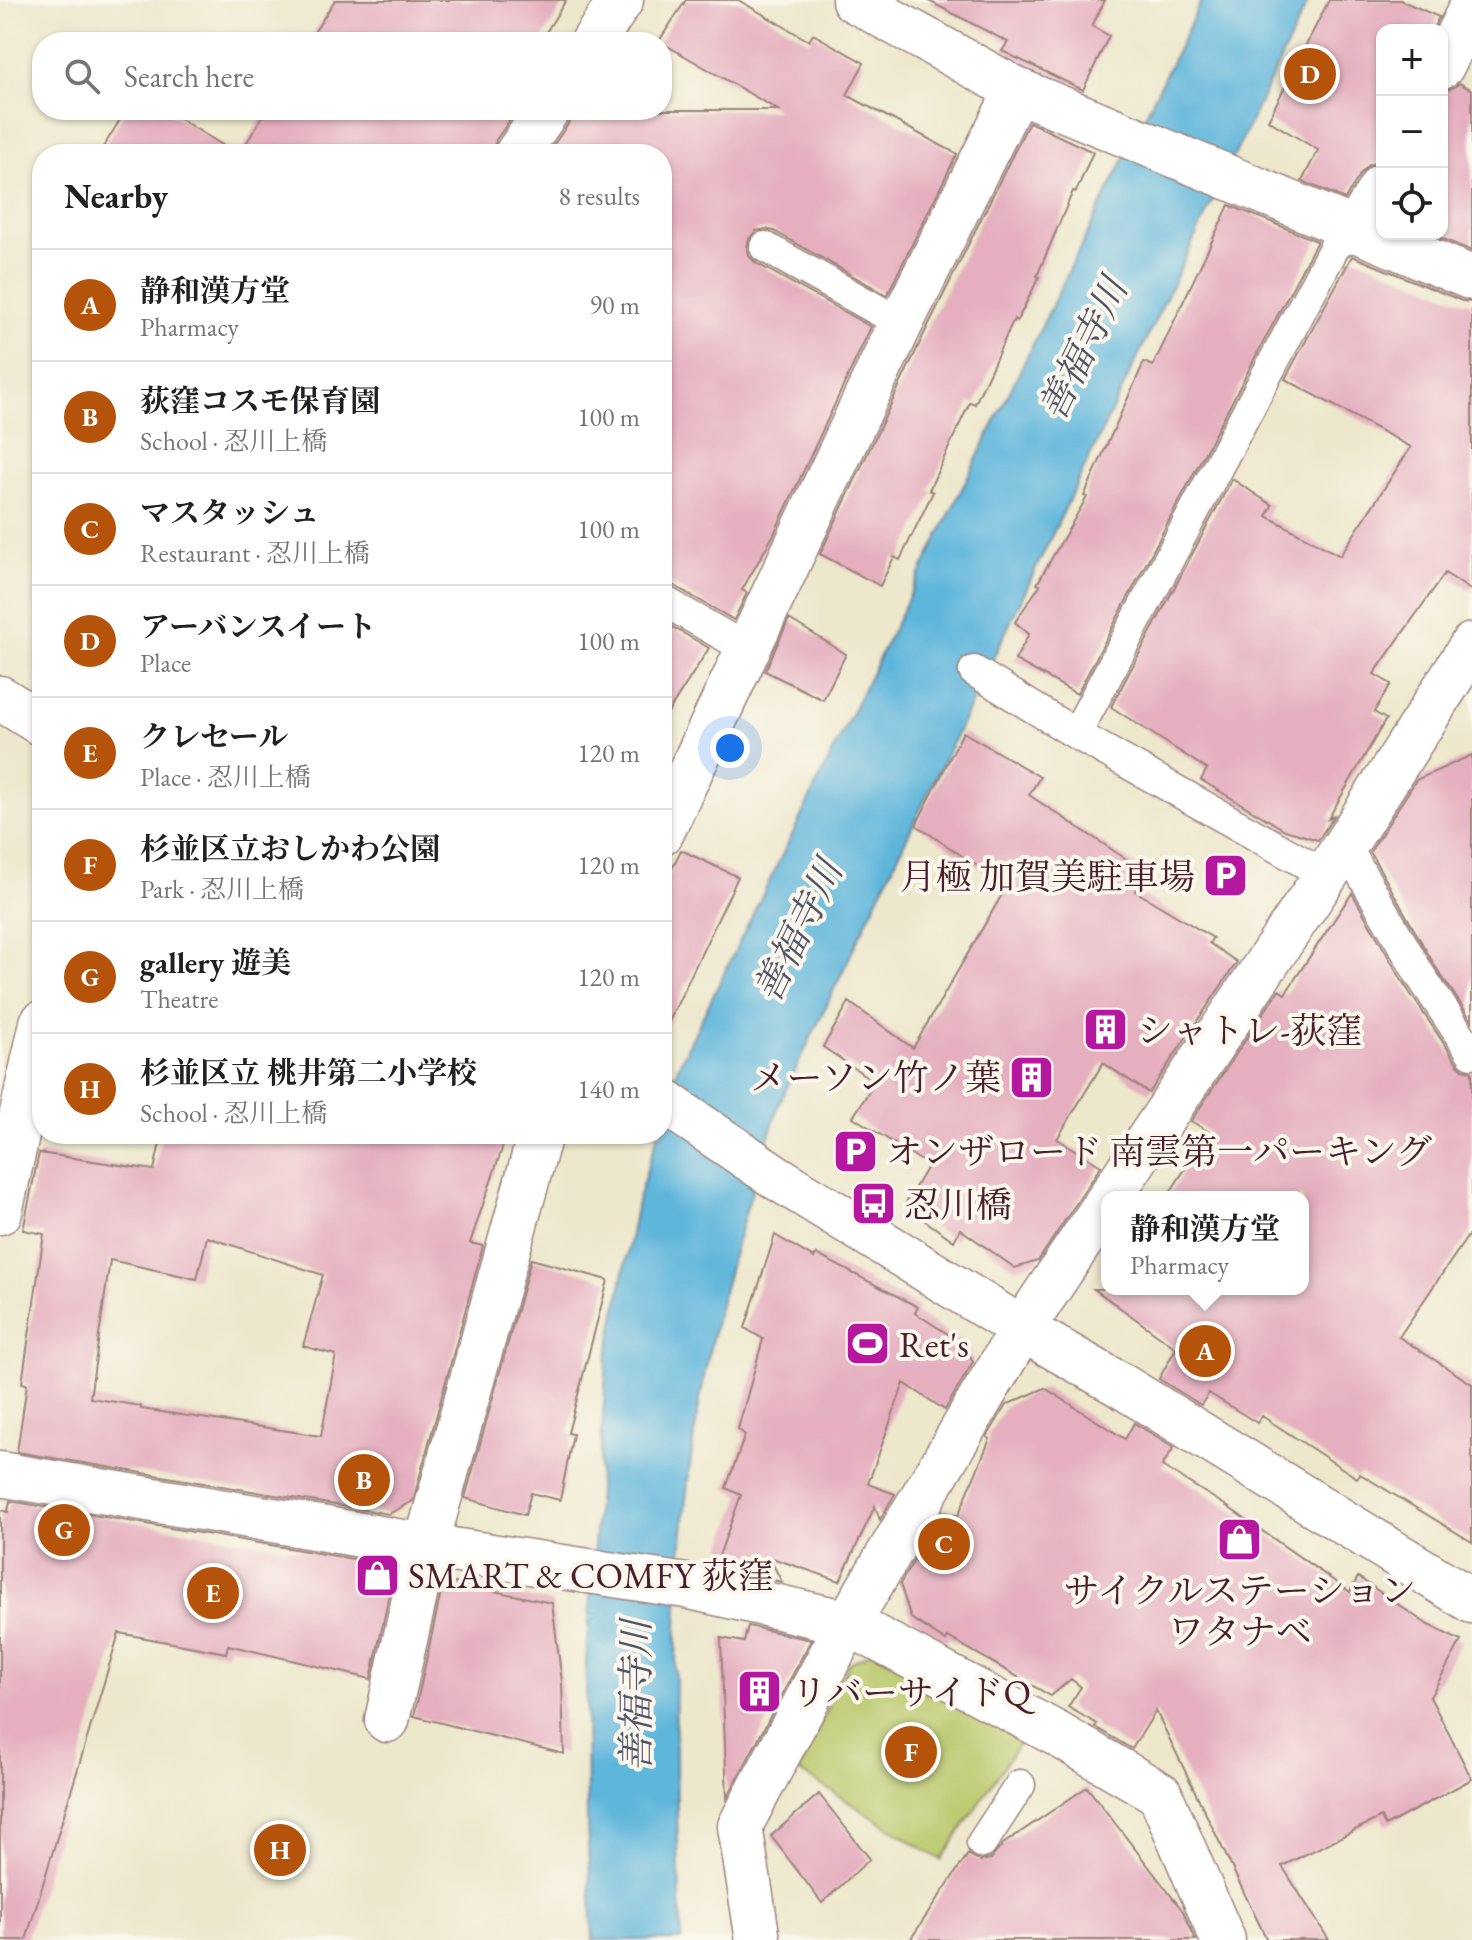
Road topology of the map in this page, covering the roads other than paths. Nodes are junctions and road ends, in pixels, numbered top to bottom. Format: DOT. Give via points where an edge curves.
graph roads {
  1 [pos="621,0"];
  2 [pos="854,0"];
  3 [pos="1472,6"];
  4 [pos="600,32"];
  5 [pos="1448,54"];
  6 [pos="1017,90"];
  7 [pos="540,120"];
  8 [pos="524,144"];
  9 [pos="1376,196"];
  10 [pos="1355,231"];
  11 [pos="765,247"];
  12 [pos="1472,278"];
  13 [pos="901,323"];
  14 [pos="672,606"];
  15 [pos="1472,645"];
  16 [pos="749,650"];
  17 [pos="974,671"];
  18 [pos="0,698"];
  19 [pos="32,718"];
  20 [pos="1076,734"];
  21 [pos="672,811"];
  22 [pos="1335,860"];
  23 [pos="1472,1053"];
  24 [pos="32,1068"];
  25 [pos="672,1107"];
  26 [pos="537,1144"];
  27 [pos="1114,1191"];
  28 [pos="1101,1211"];
  29 [pos="0,1212"];
  30 [pos="1022,1329"];
  31 [pos="0,1474"];
  32 [pos="426,1546"];
  33 [pos="1472,1601"];
  34 [pos="848,1623"];
  35 [pos="387,1720"];
  36 [pos="1020,1785"];
  37 [pos="982,1843"];
  38 [pos="758,1940"];
  39 [pos="1223,1940"];
  1 -- 4 [label="street"];
  2 -- 6 [label="street"];
  3 -- 5 [label="street"];
  6 -- 10 [label="street"];
  6 -- 13 [label="street"];
  7 -- 8 [label="street"];
  9 -- 10 [label="street"];
  10 -- 12 [label="street"];
  10 -- 20 [label="lane" via="1335,246"];
  11 -- 13 [label="lane"];
  13 -- 16 [label="street"];
  14 -- 16 [label="lane"];
  15 -- 22 [label="street"];
  16 -- 21 [label="street"];
  17 -- 20 [label="lane"];
  18 -- 19 [label="street"];
  20 -- 22 [label="lane"];
  22 -- 23 [label="lane"];
  22 -- 27 [label="street"];
  24 -- 29 [label="street"];
  25 -- 30 [label="street"];
  26 -- 32 [label="street"];
  28 -- 30 [label="street"];
  30 -- 33 [label="street"];
  30 -- 34 [label="street"];
  31 -- 32 [label="street"];
  32 -- 34 [label="street" via="686,1586"];
  32 -- 35 [label="street"];
  34 -- 38 [label="street" via="740,1826"];
  34 -- 39 [label="street" via="1160,1794"];
  36 -- 37 [label="lane"];
}
